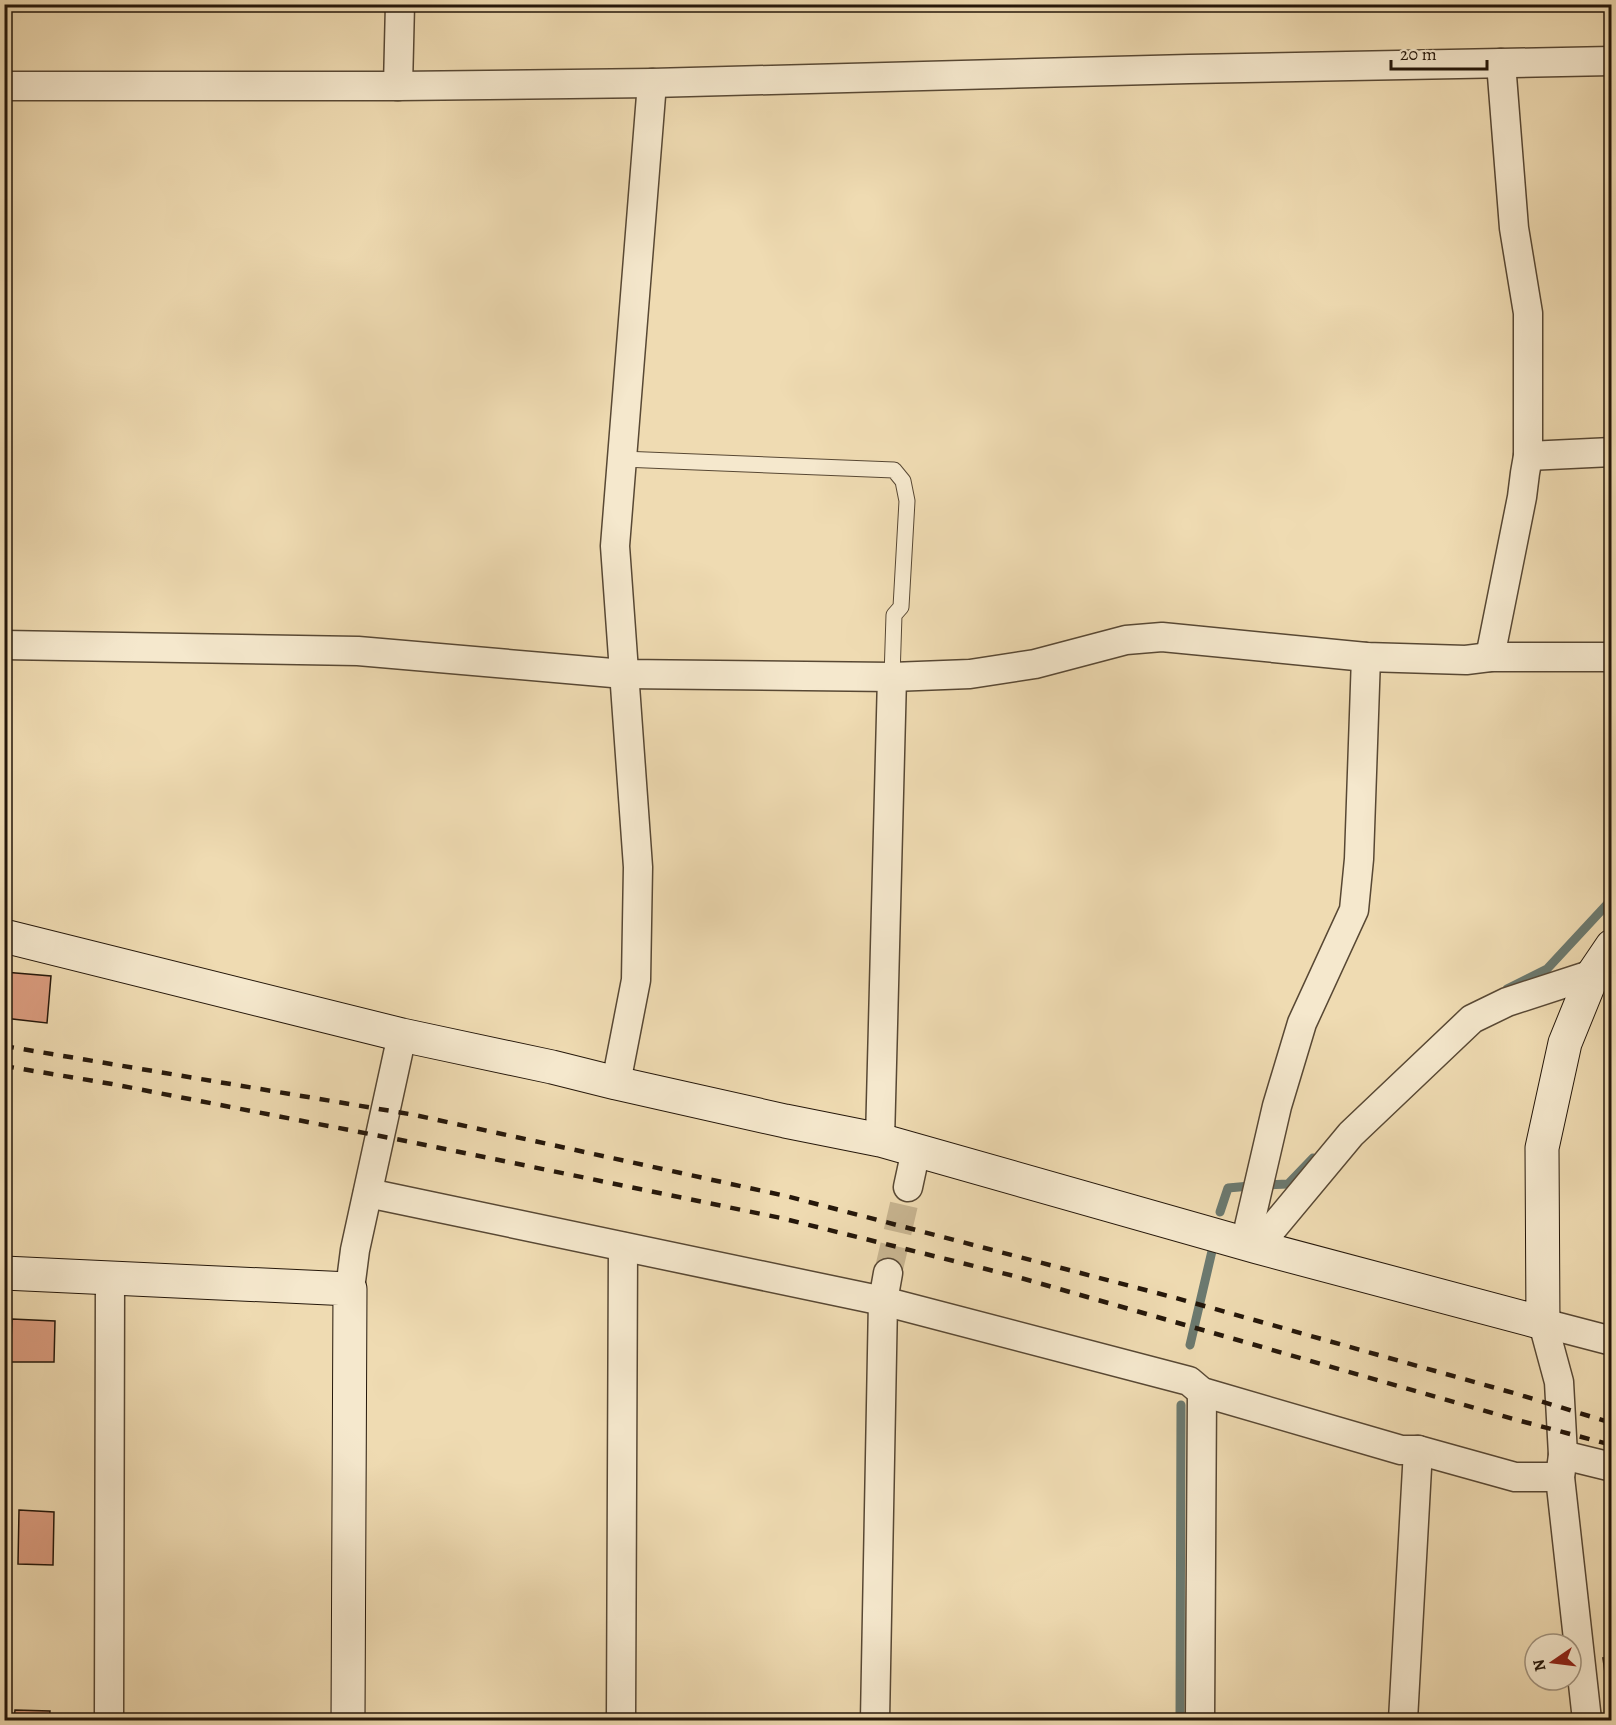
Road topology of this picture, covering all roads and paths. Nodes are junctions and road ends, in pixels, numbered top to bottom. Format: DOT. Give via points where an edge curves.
graph roads {
  1 [pos="400,4"];
  2 [pos="1611,61"];
  3 [pos="1501,63"];
  4 [pos="652,83"];
  5 [pos="4,86"];
  6 [pos="398,86"];
  7 [pos="1611,452"];
  8 [pos="1528,456"];
  9 [pos="622,459"];
  10 [pos="4,645"];
  11 [pos="1366,657"];
  12 [pos="1490,657"];
  13 [pos="1611,657"];
  14 [pos="624,674"];
  15 [pos="892,677"];
  16 [pos="4,936"];
  17 [pos="1611,946"];
  18 [pos="1593,974"];
  19 [pos="402,1035"];
  20 [pos="616,1083"];
  21 [pos="880,1140"];
  22 [pos="916,1149"];
  23 [pos="908,1187"];
  24 [pos="368,1193"];
  25 [pos="623,1246"];
  26 [pos="1251,1246"];
  27 [pos="4,1272"];
  28 [pos="888,1273"];
  29 [pos="110,1278"];
  30 [pos="350,1289"];
  31 [pos="883,1301"];
  32 [pos="1543,1323"];
  33 [pos="1611,1341"];
  34 [pos="1202,1392"];
  35 [pos="1418,1450"];
  36 [pos="1562,1466"];
  37 [pos="1611,1467"];
  38 [pos="110,1720"];
  39 [pos="348,1720"];
  40 [pos="621,1720"];
  41 [pos="875,1720"];
  42 [pos="1200,1720"];
  43 [pos="1403,1720"];
  44 [pos="1587,1720"];
  1 -- 6 [label="street"];
  2 -- 3 [label="street"];
  3 -- 4 [label="street"];
  3 -- 8 [label="street" via="1514,228 1528,313"];
  4 -- 6 [label="street"];
  4 -- 9 [label="street"];
  5 -- 6 [label="street"];
  7 -- 8 [label="street"];
  8 -- 12 [label="street"];
  9 -- 14 [label="street" via="615,546"];
  9 -- 15 [label="lane" via="894,470 903,481 907,501 901,607 894,615"];
  10 -- 14 [label="street" via="358,651"];
  11 -- 12 [label="street"];
  11 -- 15 [label="street" via="1162,637 1126,640 1035,664 970,674"];
  11 -- 26 [label="street" via="1354,909 1302,1023 1277,1106"];
  12 -- 13 [label="street"];
  14 -- 15 [label="street"];
  14 -- 20 [label="street" via="638,867 636,980"];
  15 -- 21 [label="street"];
  16 -- 19 [label="street"];
  17 -- 18 [label="street"];
  18 -- 26 [label="street" via="1507,1002 1472,1019 1351,1134"];
  18 -- 32 [label="street" via="1565,1043 1542,1148"];
  19 -- 20 [label="street"];
  19 -- 24 [label="street"];
  20 -- 21 [label="street"];
  21 -- 22 [label="street"];
  22 -- 23 [label="street"];
  22 -- 26 [label="street"];
  24 -- 25 [label="street"];
  24 -- 30 [label="street"];
  25 -- 31 [label="street"];
  25 -- 40 [label="street"];
  26 -- 32 [label="street"];
  27 -- 29 [label="street"];
  28 -- 31 [label="street"];
  29 -- 30 [label="street"];
  29 -- 38 [label="street"];
  30 -- 39 [label="street"];
  31 -- 34 [label="street" via="1189,1381"];
  31 -- 41 [label="street"];
  32 -- 33 [label="street"];
  32 -- 36 [label="street" via="1559,1382"];
  34 -- 35 [label="street" via="1401,1450"];
  34 -- 42 [label="street"];
  35 -- 36 [label="street" via="1515,1477"];
  35 -- 43 [label="street"];
  36 -- 37 [label="street"];
  36 -- 44 [label="street"];
}
